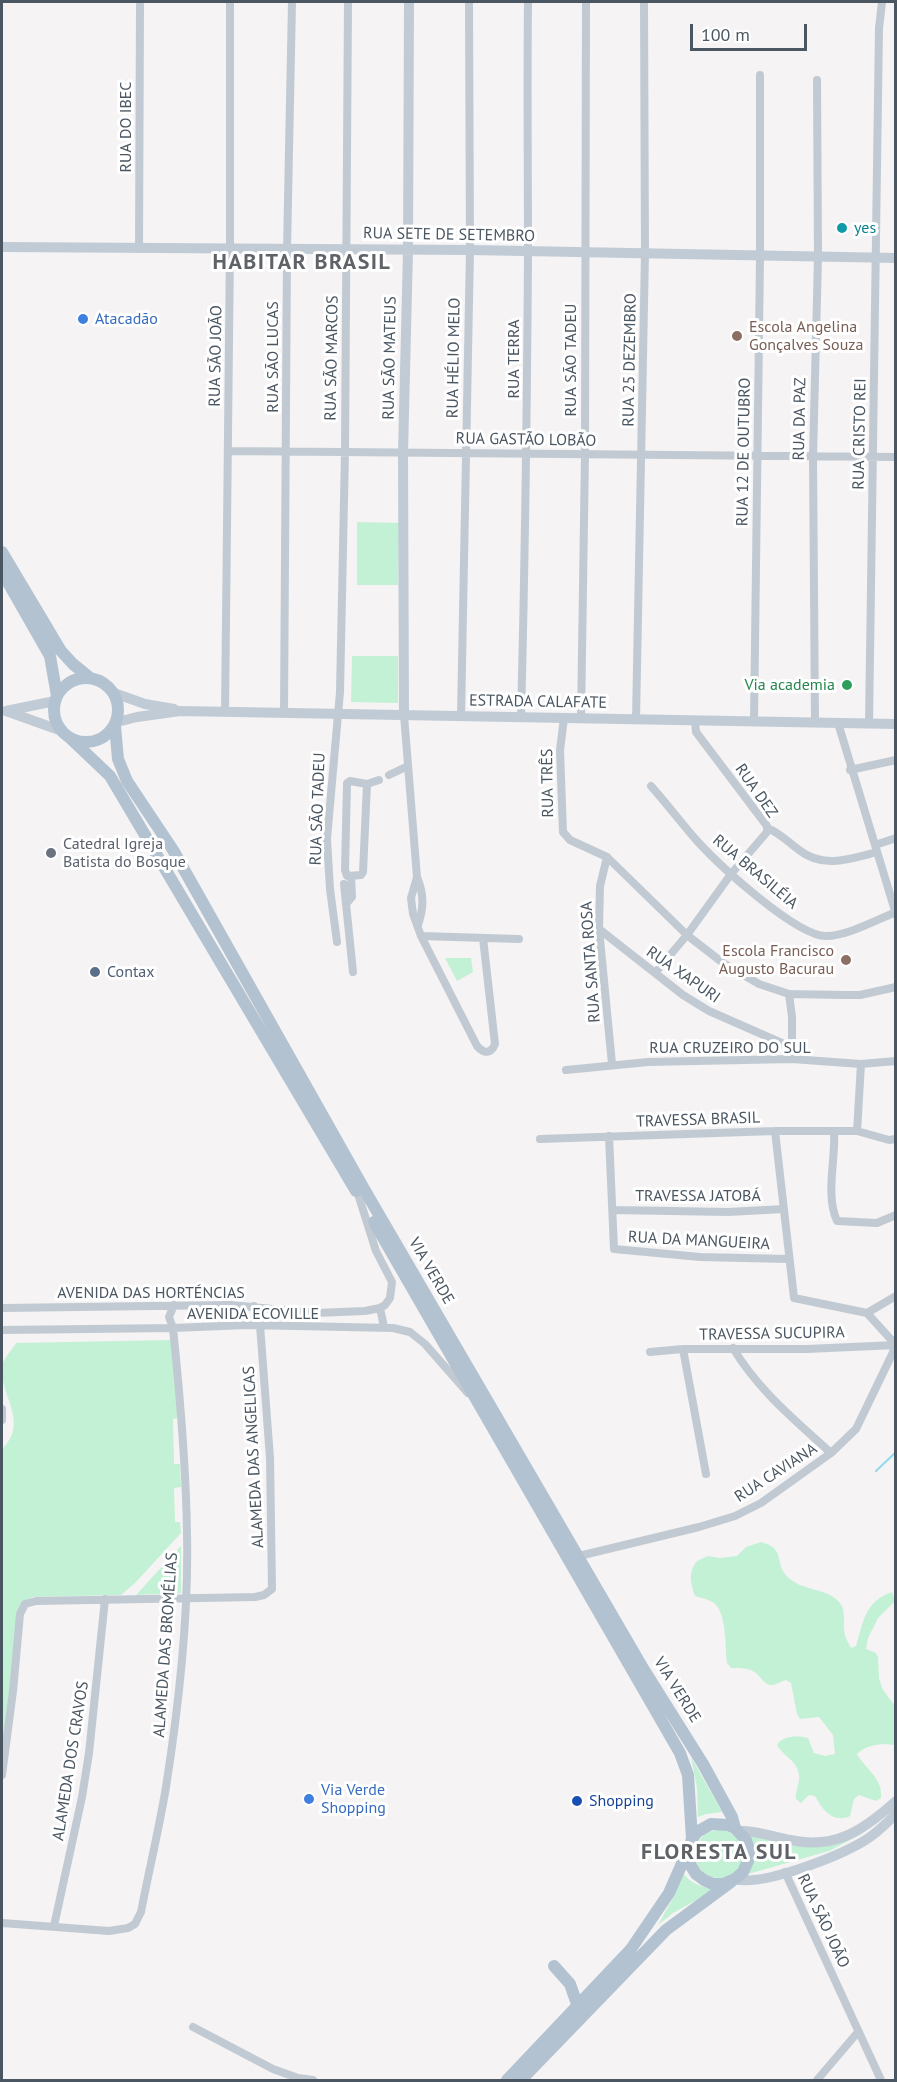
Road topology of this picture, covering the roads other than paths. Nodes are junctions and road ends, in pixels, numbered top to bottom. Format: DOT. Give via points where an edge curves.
graph roads {
  1 [pos="230,2"];
  2 [pos="292,2"];
  3 [pos="348,2"];
  4 [pos="409,2"];
  5 [pos="469,2"];
  6 [pos="528,2"];
  7 [pos="586,2"];
  8 [pos="644,2"];
  9 [pos="882,2"];
  10 [pos="140,5"];
  11 [pos="760,75"];
  12 [pos="818,80"];
  13 [pos="2,247"];
  14 [pos="230,248"];
  15 [pos="139,249"];
  16 [pos="346,249"];
  17 [pos="287,250"];
  18 [pos="470,250"];
  19 [pos="408,251"];
  20 [pos="528,251"];
  21 [pos="585,252"];
  22 [pos="645,253"];
  23 [pos="760,257"];
  24 [pos="818,257"];
  25 [pos="875,258"];
  26 [pos="896,258"];
  27 [pos="228,451"];
  28 [pos="286,452"];
  29 [pos="345,452"];
  30 [pos="403,453"];
  31 [pos="465,453"];
  32 [pos="527,454"];
  33 [pos="585,454"];
  34 [pos="642,455"];
  35 [pos="757,456"];
  36 [pos="813,457"];
  37 [pos="873,457"];
  38 [pos="896,457"];
  39 [pos="2,552"];
  40 [pos="2,572"];
  41 [pos="45,636"];
  42 [pos="90,678"];
  43 [pos="114,693"];
  44 [pos="56,698"];
  45 [pos="4,710"];
  46 [pos="180,711"];
  47 [pos="225,712"];
  48 [pos="284,713"];
  49 [pos="338,714"];
  50 [pos="404,715"];
  51 [pos="461,716"];
  52 [pos="521,717"];
  53 [pos="564,718"];
  54 [pos="581,718"];
  55 [pos="636,719"];
  56 [pos="694,720"];
  57 [pos="754,722"];
  58 [pos="815,723"];
  59 [pos="838,723"];
  60 [pos="116,724"];
  61 [pos="869,724"];
  62 [pos="896,724"];
  63 [pos="65,734"];
  64 [pos="896,760"];
  65 [pos="408,766"];
  66 [pos="850,770"];
  67 [pos="389,775"];
  68 [pos="379,780"];
  69 [pos="367,784"];
  70 [pos="651,786"];
  71 [pos="767,828"];
  72 [pos="896,838"];
  73 [pos="876,849"];
  74 [pos="607,858"];
  75 [pos="731,874"];
  76 [pos="351,876"];
  77 [pos="344,884"];
  78 [pos="346,904"];
  79 [pos="895,913"];
  80 [pos="599,929"];
  81 [pos="687,935"];
  82 [pos="421,936"];
  83 [pos="483,938"];
  84 [pos="519,939"];
  85 [pos="337,942"];
  86 [pos="353,972"];
  87 [pos="655,973"];
  88 [pos="896,987"];
  89 [pos="789,994"];
  90 [pos="791,1047"];
  91 [pos="792,1059"];
  92 [pos="896,1060"];
  93 [pos="612,1064"];
  94 [pos="861,1064"];
  95 [pos="566,1070"];
  96 [pos="775,1131"];
  97 [pos="834,1131"];
  98 [pos="857,1131"];
  99 [pos="609,1136"];
  100 [pos="540,1139"];
  101 [pos="896,1139"];
  102 [pos="358,1194"];
  103 [pos="784,1209"];
  104 [pos="613,1210"];
  105 [pos="896,1215"];
  106 [pos="788,1259"];
  107 [pos="896,1296"];
  108 [pos="174,1305"];
  109 [pos="254,1306"];
  110 [pos="2,1308"];
  111 [pos="380,1308"];
  112 [pos="337,1312"];
  113 [pos="867,1313"];
  114 [pos="247,1324"];
  115 [pos="260,1325"];
  116 [pos="338,1327"];
  117 [pos="384,1327"];
  118 [pos="173,1328"];
  119 [pos="2,1330"];
  120 [pos="896,1345"];
  121 [pos="733,1348"];
  122 [pos="683,1349"];
  123 [pos="650,1352"];
  124 [pos="476,1400"];
  125 [pos="2,1409"];
  126 [pos="2,1420"];
  127 [pos="831,1453"];
  128 [pos="706,1474"];
  129 [pos="579,1556"];
  130 [pos="186,1598"];
  131 [pos="105,1599"];
  132 [pos="2,1775"];
  133 [pos="896,1801"];
  134 [pos="896,1814"];
  135 [pos="737,1829"];
  136 [pos="691,1843"];
  137 [pos="785,1872"];
  138 [pos="734,1880"];
  139 [pos="2,1923"];
  140 [pos="54,1926"];
  141 [pos="554,1966"];
  142 [pos="578,2007"];
  143 [pos="194,2027"];
  144 [pos="858,2032"];
  145 [pos="313,2080"];
  146 [pos="507,2080"];
  147 [pos="521,2080"];
  148 [pos="817,2080"];
  149 [pos="881,2080"];
  1 -- 14 [label="street, RUA SÃO JOÃO"];
  2 -- 17 [label="street, RUA SÃO LUCAS"];
  3 -- 16 [label="street, RUA SÃO MARCOS"];
  4 -- 19 [label="street, RUA SÃO MATEUS"];
  5 -- 18 [label="street, RUA HÉLIO MELO"];
  6 -- 20 [label="street, RUA TERRA"];
  7 -- 21 [label="street, RUA SÃO TADEU"];
  8 -- 22 [label="street, RUA 25 DEZEMBRO"];
  9 -- 25 [label="street, RUA CRISTO REI"];
  10 -- 15 [label="street, RUA DO IBEC"];
  11 -- 23 [label="street, RUA 12 DE OUTUBRO"];
  12 -- 24 [label="street, RUA DA PAZ"];
  13 -- 15 [label="street, RUA SETE DE SETEMBRO"];
  14 -- 15 [label="street, RUA SETE DE SETEMBRO"];
  14 -- 17 [label="street, RUA SETE DE SETEMBRO"];
  14 -- 27 [label="street, RUA SÃO JOÃO"];
  16 -- 17 [label="street, RUA SETE DE SETEMBRO"];
  16 -- 19 [label="street, RUA SETE DE SETEMBRO"];
  16 -- 29 [label="street, RUA SÃO MARCOS"];
  17 -- 28 [label="street, RUA SÃO LUCAS"];
  18 -- 19 [label="street, RUA SETE DE SETEMBRO"];
  18 -- 20 [label="street, RUA SETE DE SETEMBRO"];
  18 -- 31 [label="street, RUA HÉLIO MELO"];
  19 -- 30 [label="street, RUA SÃO MATEUS"];
  20 -- 21 [label="street, RUA SETE DE SETEMBRO"];
  20 -- 32 [label="street, RUA TERRA"];
  21 -- 22 [label="street, RUA SETE DE SETEMBRO"];
  21 -- 33 [label="street, RUA SÃO TADEU"];
  22 -- 23 [label="street, RUA SETE DE SETEMBRO"];
  22 -- 34 [label="street, RUA 25 DEZEMBRO"];
  23 -- 24 [label="street, RUA SETE DE SETEMBRO"];
  23 -- 35 [label="street, RUA 12 DE OUTUBRO"];
  24 -- 25 [label="street, RUA SETE DE SETEMBRO"];
  24 -- 36 [label="street, RUA DA PAZ"];
  25 -- 26 [label="street, RUA SETE DE SETEMBRO"];
  25 -- 37 [label="street, RUA CRISTO REI"];
  27 -- 28 [label="street, RUA GASTÃO LOBÃO"];
  27 -- 47 [label="street, RUA SÃO JOÃO"];
  28 -- 29 [label="street, RUA GASTÃO LOBÃO"];
  28 -- 48 [label="street, RUA SÃO LUCAS"];
  29 -- 30 [label="street, RUA GASTÃO LOBÃO"];
  29 -- 49 [label="street, RUA SÃO MARCOS"];
  30 -- 31 [label="street, RUA GASTÃO LOBÃO"];
  30 -- 50 [label="street, RUA SÃO MATEUS"];
  31 -- 32 [label="street, RUA GASTÃO LOBÃO"];
  31 -- 51 [label="street, RUA HÉLIO MELO"];
  32 -- 33 [label="street, RUA GASTÃO LOBÃO"];
  32 -- 52 [label="street, RUA TERRA"];
  33 -- 34 [label="street, RUA GASTÃO LOBÃO"];
  33 -- 54 [label="street, RUA SÃO TADEU"];
  34 -- 35 [label="street, RUA GASTÃO LOBÃO"];
  34 -- 55 [label="street, RUA 25 DEZEMBRO"];
  35 -- 36 [label="street, RUA GASTÃO LOBÃO"];
  35 -- 57 [label="street, RUA 12 DE OUTUBRO"];
  36 -- 37 [label="street, RUA GASTÃO LOBÃO"];
  36 -- 58 [label="street, RUA DA PAZ"];
  37 -- 38 [label="street, RUA GASTÃO LOBÃO"];
  37 -- 61 [label="street, RUA CRISTO REI"];
  39 -- 41 [label="main road"];
  40 -- 41 [label="main road"];
  41 -- 42 [label="main road"];
  41 -- 44 [label="main road"];
  42 -- 43 [label="main road"];
  42 -- 44 [label="main road" via="70,682"];
  43 -- 46 [label="street, ESTRADA CALAFATE"];
  43 -- 60 [label="main road" via="119,712"];
  44 -- 45 [label="street"];
  44 -- 63 [label="main road" via="55,717"];
  45 -- 63 [label="street"];
  46 -- 47 [label="street, ESTRADA CALAFATE"];
  46 -- 60 [label="street, ESTRADA CALAFATE"];
  47 -- 48 [label="street, ESTRADA CALAFATE"];
  48 -- 49 [label="street, ESTRADA CALAFATE"];
  49 -- 50 [label="street, ESTRADA CALAFATE"];
  49 -- 85 [label="street, RUA SÃO TADEU" via="327,839"];
  50 -- 51 [label="street, ESTRADA CALAFATE"];
  50 -- 65 [label="street"];
  51 -- 52 [label="street, ESTRADA CALAFATE"];
  52 -- 53 [label="street, ESTRADA CALAFATE"];
  53 -- 54 [label="street, ESTRADA CALAFATE"];
  53 -- 74 [label="street, RUA TRÊS" via="560,750 563,832 570,840"];
  54 -- 55 [label="street, ESTRADA CALAFATE"];
  55 -- 56 [label="street, ESTRADA CALAFATE"];
  56 -- 57 [label="street, ESTRADA CALAFATE"];
  56 -- 71 [label="street, RUA DEZ" via="696,732"];
  57 -- 58 [label="street, ESTRADA CALAFATE"];
  58 -- 59 [label="street, ESTRADA CALAFATE"];
  59 -- 61 [label="street, ESTRADA CALAFATE"];
  59 -- 66 [label="street"];
  60 -- 63 [label="main road" via="99,740 89,742"];
  60 -- 129 [label="main road, VIA VERDE" via="123,775 173,850 364,1189"];
  61 -- 62 [label="street, ESTRADA CALAFATE"];
  63 -- 102 [label="main road, VIA VERDE" via="110,776"];
  64 -- 66 [label="street"];
  65 -- 67 [label="street"];
  65 -- 82 [label="street" via="417,877 411,898"];
  66 -- 73 [label="street"];
  68 -- 69 [label="street"];
  69 -- 76 [label="street" via="363,872"];
  69 -- 76 [label="street" via="350,782 346,788 345,870 346,876"];
  70 -- 75 [label="street, RUA BRASILÉIA"];
  71 -- 73 [label="street" via="819,860 840,861"];
  71 -- 75 [label="street, RUA DEZ" via="762,840"];
  72 -- 73 [label="street"];
  73 -- 79 [label="street"];
  74 -- 80 [label="street, RUA SANTA ROSA" via="600,886"];
  74 -- 81 [label="street"];
  75 -- 79 [label="street, RUA BRASILÉIA" via="781,915 816,935 839,934"];
  75 -- 81 [label="street, RUA DEZ"];
  76 -- 78 [label="street" via="352,897"];
  77 -- 78 [label="street"];
  78 -- 86 [label="street"];
  80 -- 87 [label="street, RUA XAPURI"];
  80 -- 93 [label="street, RUA SANTA ROSA"];
  81 -- 87 [label="street, RUA DEZ"];
  81 -- 89 [label="street" via="759,984"];
  82 -- 83 [label="street"];
  82 -- 83 [label="street" via="477,1046 488,1052 495,1044"];
  83 -- 84 [label="street"];
  87 -- 90 [label="street, RUA XAPURI" via="709,1011"];
  88 -- 89 [label="street" via="860,995"];
  89 -- 90 [label="street"];
  90 -- 91 [label="street"];
  91 -- 93 [label="street, RUA CRUZEIRO DO SUL"];
  91 -- 94 [label="street, RUA CRUZEIRO DO SUL"];
  92 -- 94 [label="street, RUA CRUZEIRO DO SUL"];
  93 -- 95 [label="street, RUA CRUZEIRO DO SUL"];
  94 -- 98 [label="street"];
  96 -- 97 [label="street, TRAVESSA BRASIL"];
  96 -- 99 [label="street, TRAVESSA BRASIL"];
  96 -- 103 [label="street"];
  97 -- 98 [label="street, TRAVESSA BRASIL"];
  97 -- 105 [label="street" via="832,1204 837,1221 877,1223"];
  98 -- 101 [label="street, TRAVESSA BRASIL"];
  99 -- 100 [label="street, TRAVESSA BRASIL"];
  99 -- 104 [label="street, RUA DA MANGUEIRA"];
  102 -- 111 [label="street, VIA VERDE" via="376,1251 392,1282 390,1298"];
  102 -- 124 [label="main road, VIA VERDE"];
  103 -- 104 [label="street, TRAVESSA JATOBÁ"];
  103 -- 106 [label="street"];
  104 -- 106 [label="street, RUA DA MANGUEIRA" via="614,1249 700,1257"];
  106 -- 113 [label="street" via="794,1298"];
  107 -- 113 [label="street"];
  108 -- 109 [label="street, AVENIDA DAS HORTÉNCIAS"];
  108 -- 110 [label="street, AVENIDA DAS HORTÉNCIAS"];
  108 -- 118 [label="street, ALAMEDA DAS BROMÉLIAS" via="169,1317"];
  109 -- 112 [label="street, AVENIDA DAS HORTÉNCIAS"];
  109 -- 114 [label="street" via="255,1317"];
  111 -- 112 [label="street, AVENIDA DAS HORTÉNCIAS"];
  111 -- 117 [label="street"];
  112 -- 116 [label="street"];
  113 -- 120 [label="street"];
  114 -- 115 [label="street, AVENIDA ECOVILLE"];
  114 -- 118 [label="street, AVENIDA ECOVILLE"];
  115 -- 116 [label="street, AVENIDA ECOVILLE"];
  115 -- 130 [label="street, ALAMEDA DAS ANGELICAS" via="270,1458 272,1589 255,1597"];
  116 -- 117 [label="street, AVENIDA ECOVILLE"];
  117 -- 124 [label="street, AVENIDA ECOVILLE" via="410,1332"];
  118 -- 119 [label="street, AVENIDA ECOVILLE"];
  118 -- 130 [label="street, ALAMEDA DAS BROMÉLIAS" via="184,1445"];
  120 -- 121 [label="street, TRAVESSA SUCUPIRA"];
  120 -- 127 [label="street, RUA CAVIANA" via="856,1429"];
  121 -- 122 [label="street, TRAVESSA SUCUPIRA"];
  121 -- 127 [label="street" via="763,1388"];
  122 -- 123 [label="street, TRAVESSA SUCUPIRA"];
  122 -- 128 [label="street"];
  124 -- 136 [label="main road, VIA VERDE" via="680,1753 688,1775"];
  125 -- 126 [label="street"];
  127 -- 129 [label="street, RUA CAVIANA" via="735,1516"];
  129 -- 135 [label="main road, VIA VERDE" via="703,1764"];
  130 -- 131 [label="street"];
  130 -- 140 [label="street, ALAMEDA DAS BROMÉLIAS" via="166,1787 141,1912 128,1928 109,1931"];
  131 -- 132 [label="street" via="25,1604 20,1614"];
  131 -- 140 [label="street, ALAMEDA DOS CRAVOS" via="83,1786"];
  133 -- 135 [label="street" via="872,1823 837,1840 793,1841"];
  134 -- 137 [label="street" via="846,1851"];
  135 -- 136 [label="main road" via="711,1824 697,1832"];
  135 -- 138 [label="main road" via="749,1850 743,1872"];
  136 -- 138 [label="main road" via="688,1857 696,1874 713,1884"];
  136 -- 142 [label="main road, VIA VERDE" via="669,1893 641,1936"];
  137 -- 138 [label="street" via="749,1882"];
  137 -- 144 [label="street, RUA SÃO JOÃO"];
  138 -- 147 [label="main road" via="666,1930"];
  139 -- 140 [label="street"];
  141 -- 142 [label="main road" via="570,1984"];
  142 -- 146 [label="main road, VIA VERDE"];
  143 -- 145 [label="street" via="273,2068"];
  144 -- 148 [label="street"];
  144 -- 149 [label="street, RUA SÃO JOÃO"];
}
